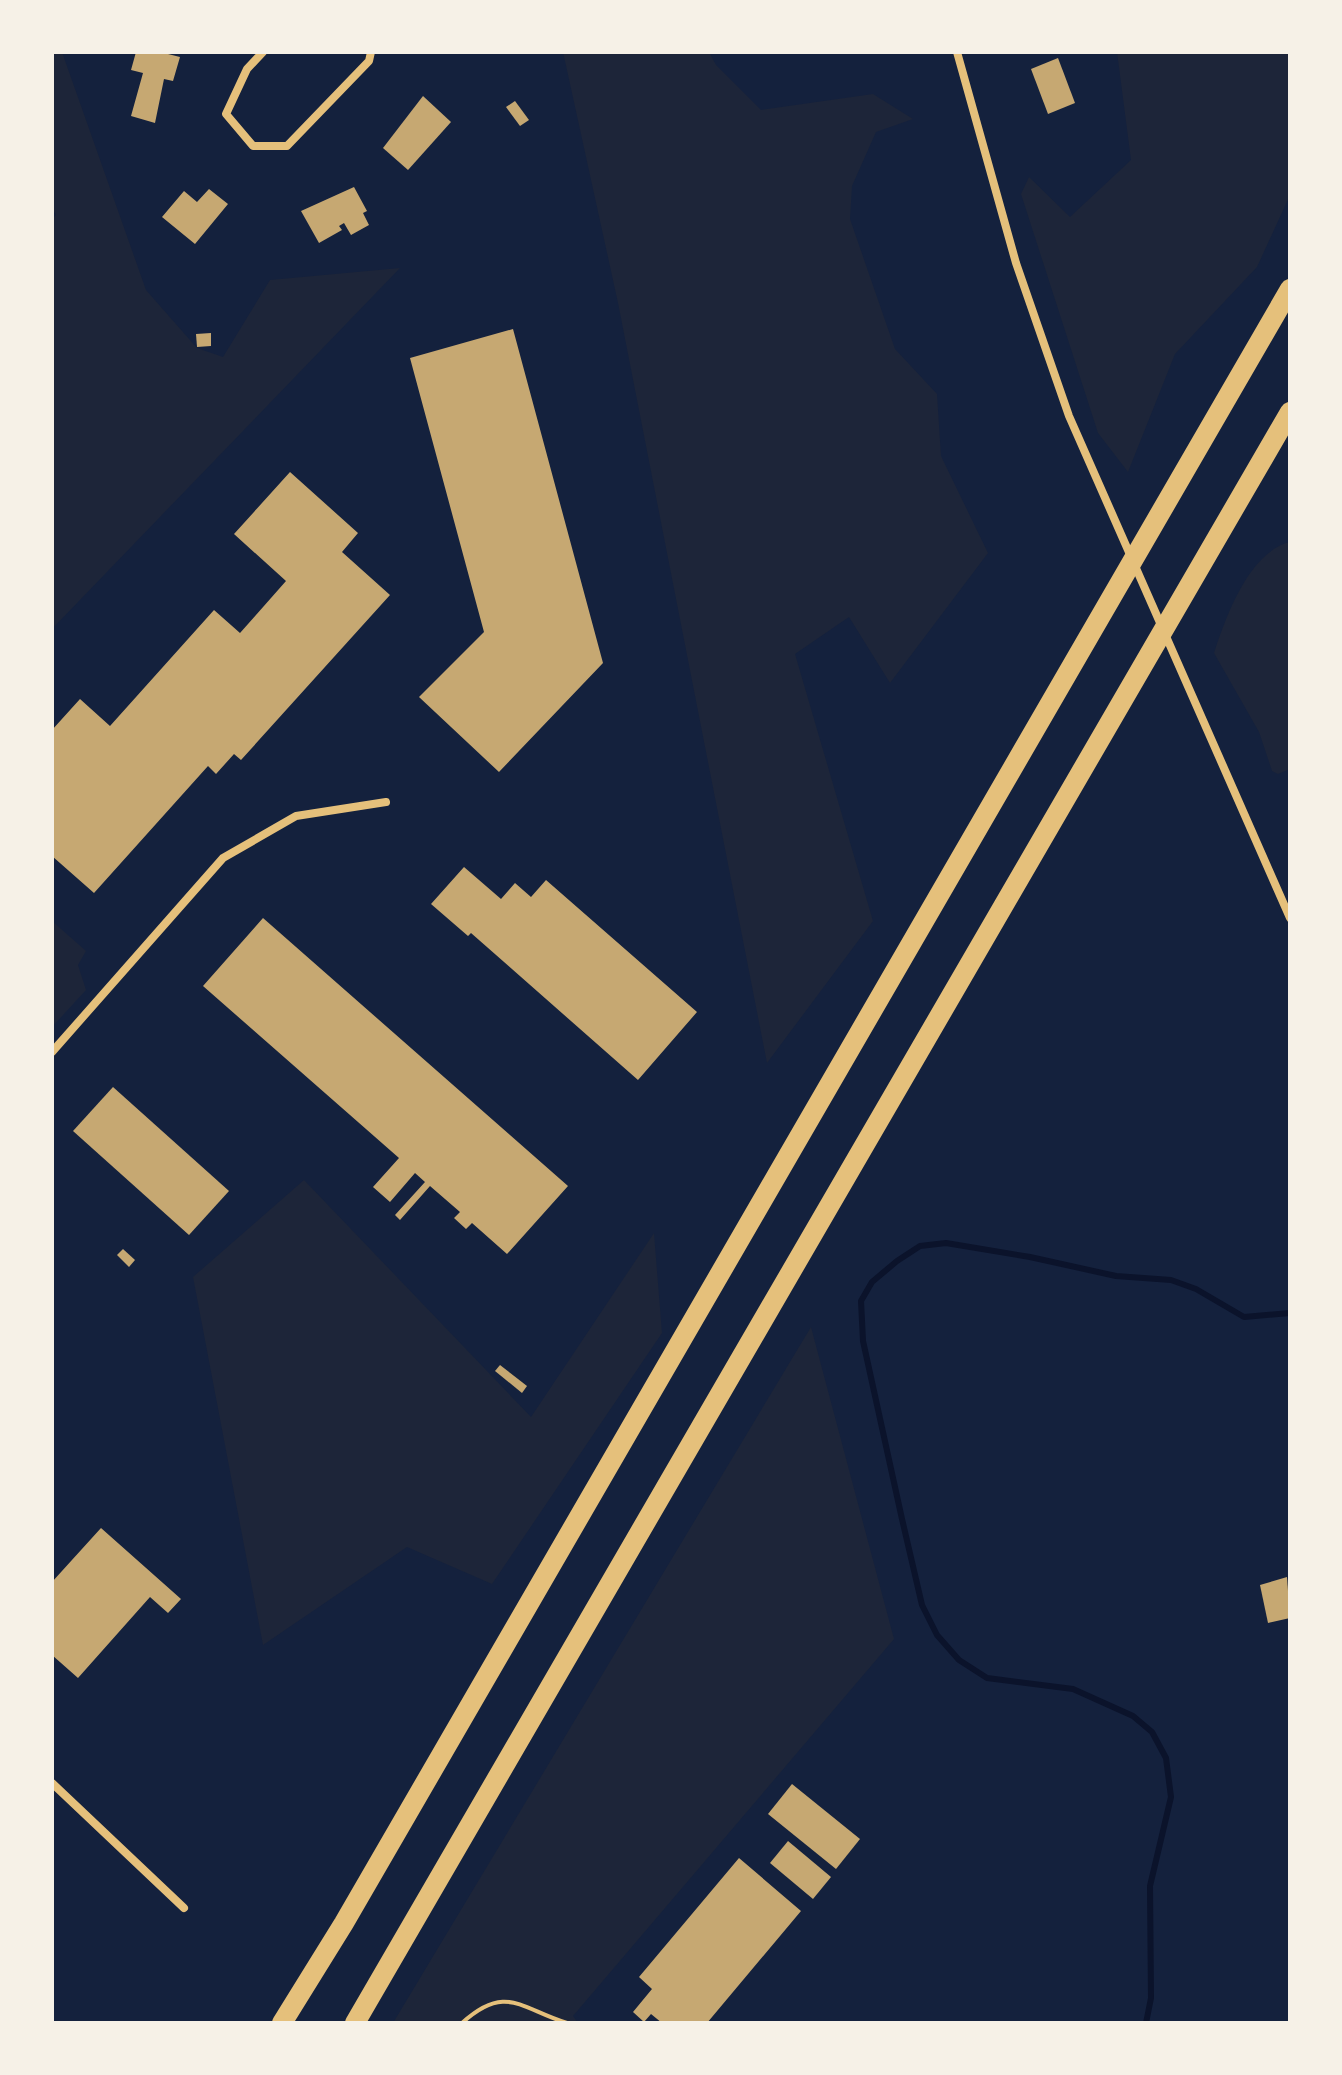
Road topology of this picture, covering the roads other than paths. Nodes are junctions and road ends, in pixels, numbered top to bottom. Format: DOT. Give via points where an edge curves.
graph roads {
  1 [pos="263,52"];
  2 [pos="371,52"];
  3 [pos="957,52"];
  4 [pos="1290,289"];
  5 [pos="1290,412"];
  6 [pos="386,802"];
  7 [pos="1290,918"];
  8 [pos="52,1052"];
  9 [pos="52,1783"];
  10 [pos="184,1908"];
  11 [pos="282,2023"];
  12 [pos="355,2023"];
  1 -- 2 [label="street" via="247,69 226,114 253,146 287,146 369,61"];
  3 -- 7 [label="street" via="1026,293 1069,416"];
  4 -- 11 [label="highway"];
  5 -- 12 [label="highway"];
  6 -- 8 [label="street" via="296,816 223,858"];
  9 -- 10 [label="street"];
}
